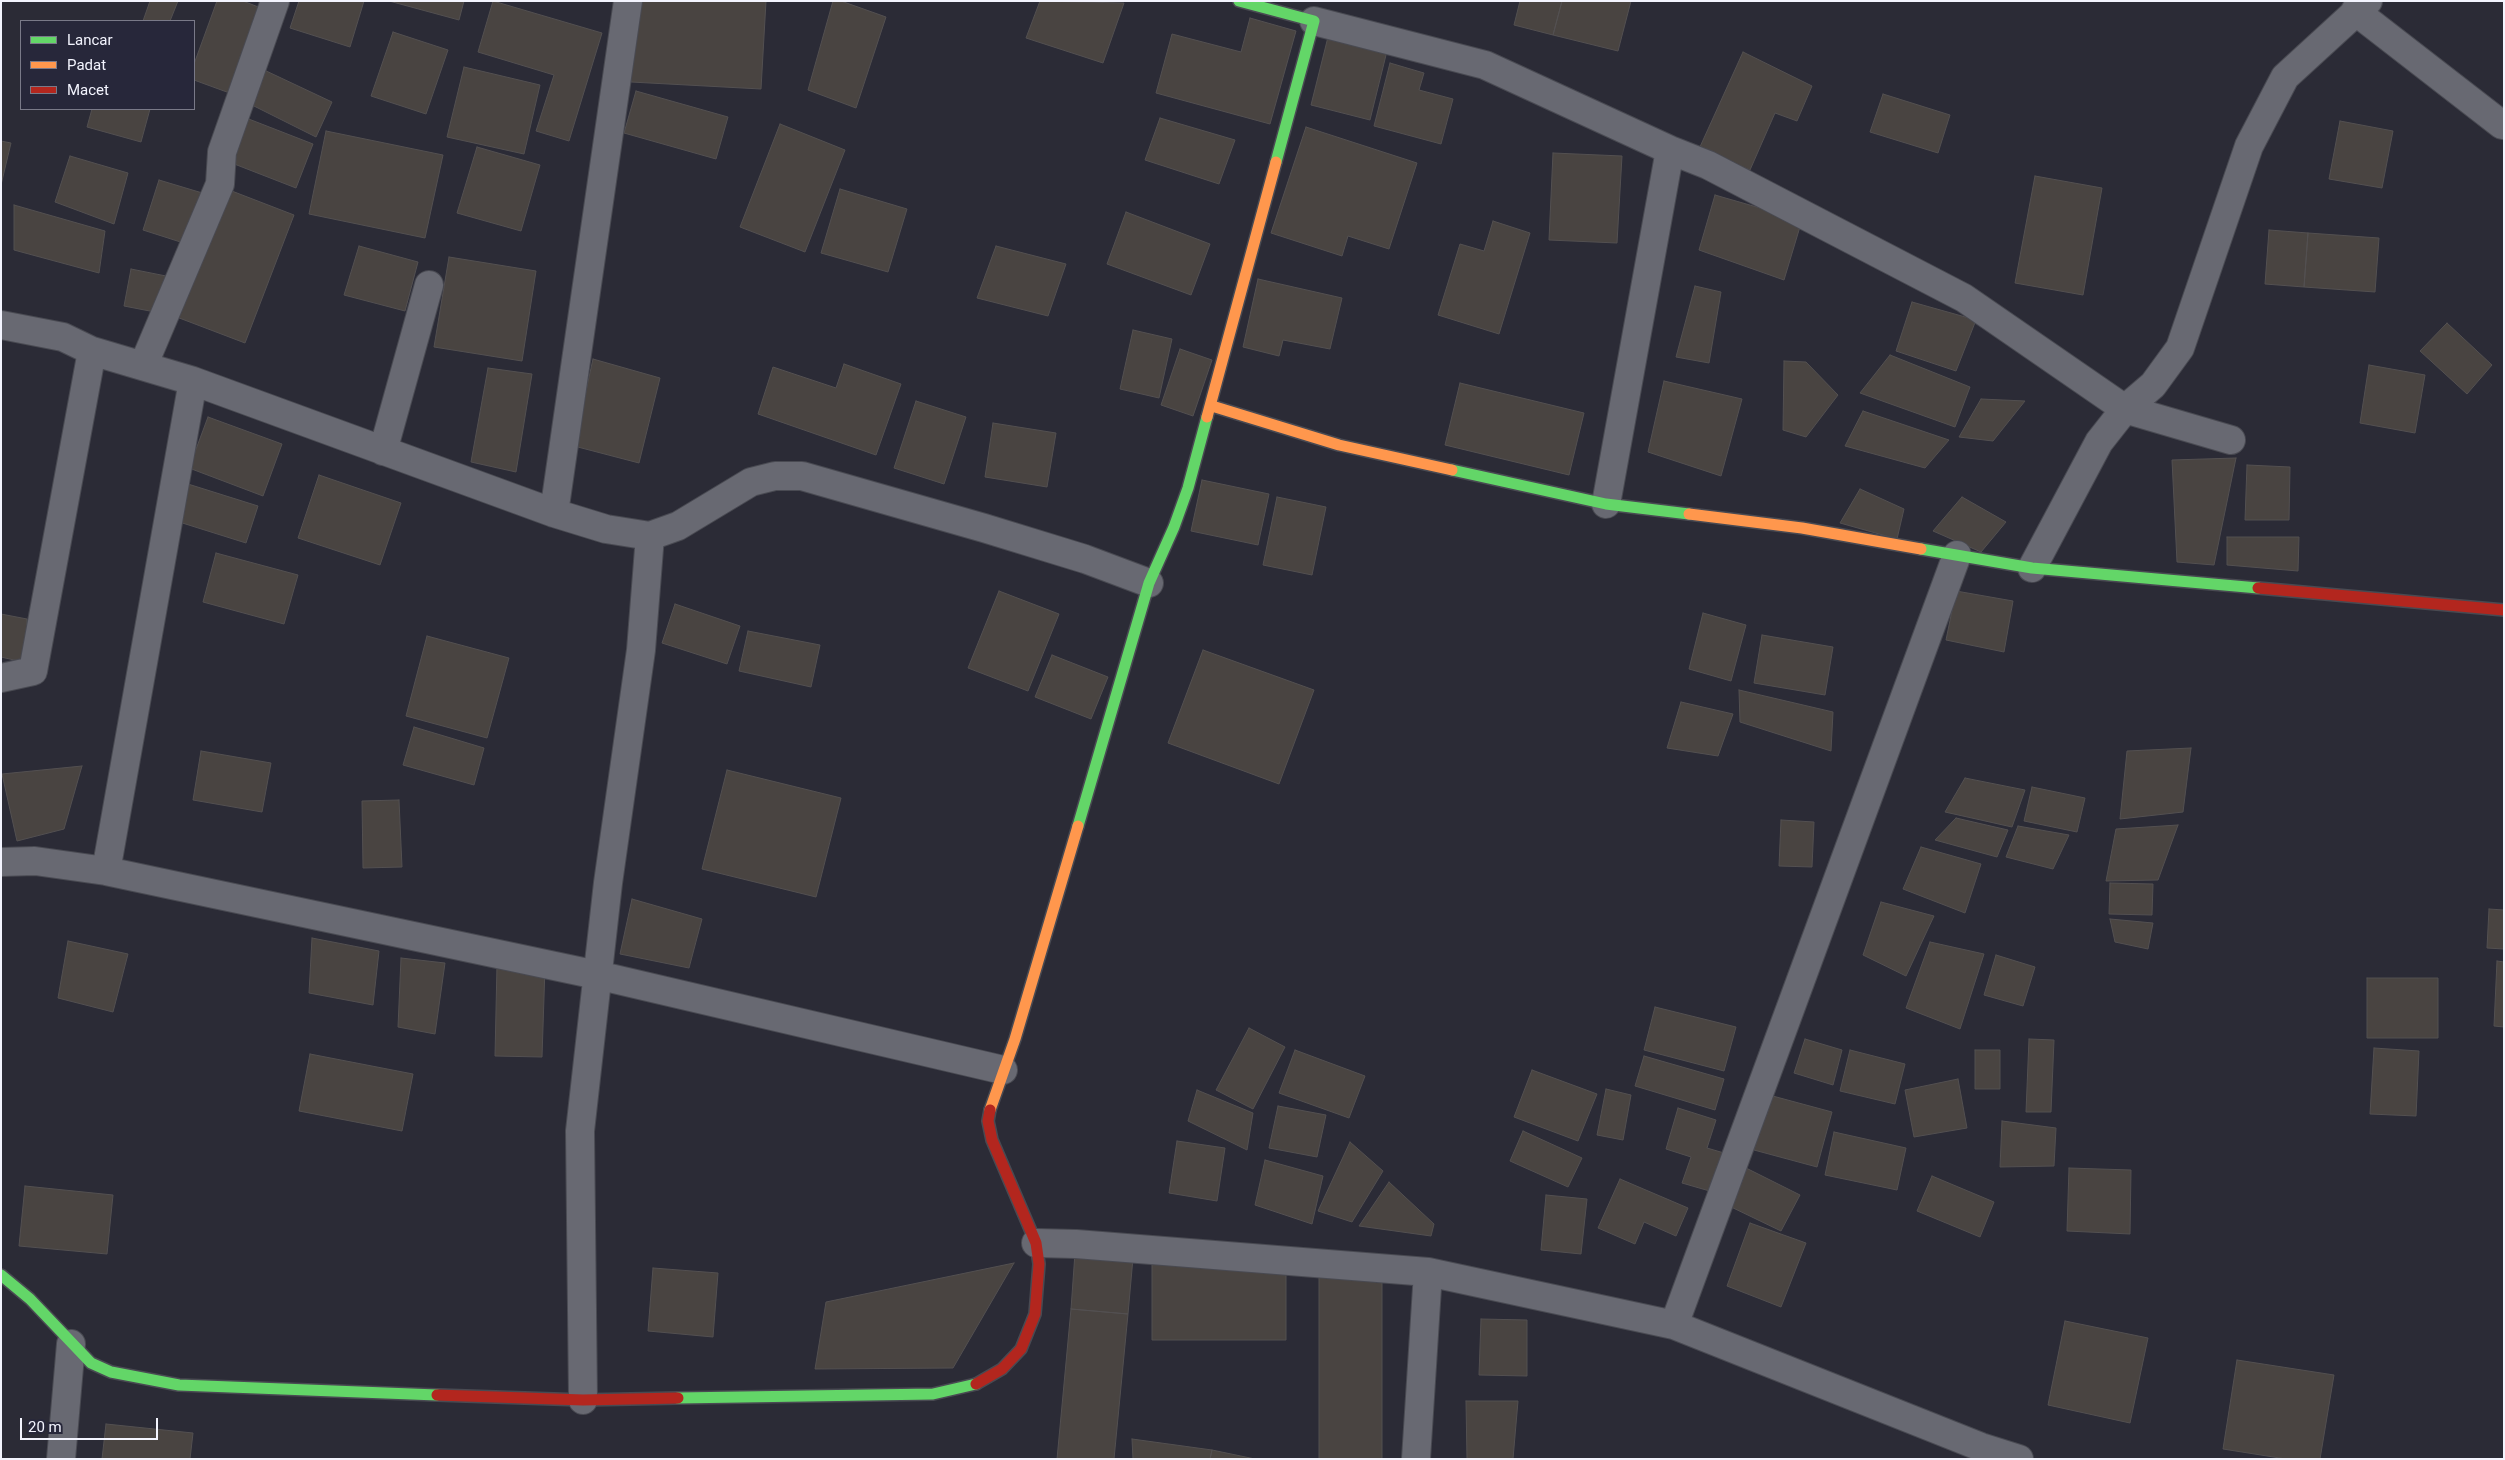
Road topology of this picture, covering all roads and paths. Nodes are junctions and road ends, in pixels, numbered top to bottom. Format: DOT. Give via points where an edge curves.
graph roads {
  1 [pos="275,1"];
  2 [pos="628,1"];
  3 [pos="1239,1"];
  4 [pos="2361,6"];
  5 [pos="1314,21"];
  6 [pos="2502,125"];
  7 [pos="1670,150"];
  8 [pos="429,285"];
  9 [pos="1,325"];
  10 [pos="92,351"];
  11 [pos="143,366"];
  12 [pos="193,382"];
  13 [pos="1212,406"];
  14 [pos="2125,409"];
  15 [pos="2231,440"];
  16 [pos="383,451"];
  17 [pos="1606,504"];
  18 [pos="554,513"];
  19 [pos="650,536"];
  20 [pos="1957,555"];
  21 [pos="2032,568"];
  22 [pos="1149,583"];
  23 [pos="2504,610"];
  24 [pos="1,678"];
  25 [pos="1,862"];
  26 [pos="106,871"];
  27 [pos="597,975"];
  28 [pos="1003,1070"];
  29 [pos="1036,1244"];
  30 [pos="1428,1272"];
  31 [pos="1,1275"];
  32 [pos="1674,1325"];
  33 [pos="71,1344"];
  34 [pos="582,1400"];
  35 [pos="61,1459"];
  36 [pos="1416,1459"];
  37 [pos="2020,1459"];
  1 -- 11 [label="street" via="222,152 220,184"];
  2 -- 18 [label="street"];
  3 -- 5 [label="street"];
  4 -- 6 [label="street"];
  4 -- 14 [label="street" via="2285,77 2249,146 2180,348 2152,384"];
  5 -- 7 [label="street" via="1485,65"];
  5 -- 13 [label="street"];
  7 -- 14 [label="street" via="1708,165 1964,298"];
  7 -- 17 [label="street"];
  8 -- 16 [label="street"];
  9 -- 10 [label="street" via="63,337"];
  10 -- 11 [label="street"];
  10 -- 24 [label="street" via="33,671"];
  11 -- 12 [label="street"];
  12 -- 16 [label="street"];
  12 -- 26 [label="street"];
  13 -- 17 [label="street" via="1339,445"];
  13 -- 22 [label="street" via="1174,527"];
  14 -- 15 [label="street"];
  14 -- 21 [label="street" via="2099,442"];
  16 -- 18 [label="street"];
  17 -- 20 [label="street" via="1802,528"];
  18 -- 19 [label="street" via="606,529"];
  19 -- 22 [label="street" via="678,526 751,482 775,476 802,476 1085,559"];
  19 -- 27 [label="street" via="641,650"];
  20 -- 21 [label="street"];
  20 -- 32 [label="street"];
  21 -- 23 [label="street"];
  22 -- 28 [label="street" via="1032,982"];
  25 -- 26 [label="street" via="35,860"];
  26 -- 27 [label="street"];
  27 -- 28 [label="street"];
  27 -- 34 [label="street" via="580,1131"];
  28 -- 29 [label="street" via="988,1121 992,1140"];
  29 -- 30 [label="street" via="1076,1244"];
  29 -- 34 [label="street" via="1039,1264 1035,1314 1021,1349 1002,1369 975,1385 933,1394"];
  30 -- 32 [label="street"];
  30 -- 36 [label="street"];
  31 -- 33 [label="street" via="30,1299"];
  32 -- 37 [label="street" via="1981,1447"];
  33 -- 34 [label="street" via="91,1363 111,1372 179,1385"];
  33 -- 35 [label="street"];
}
